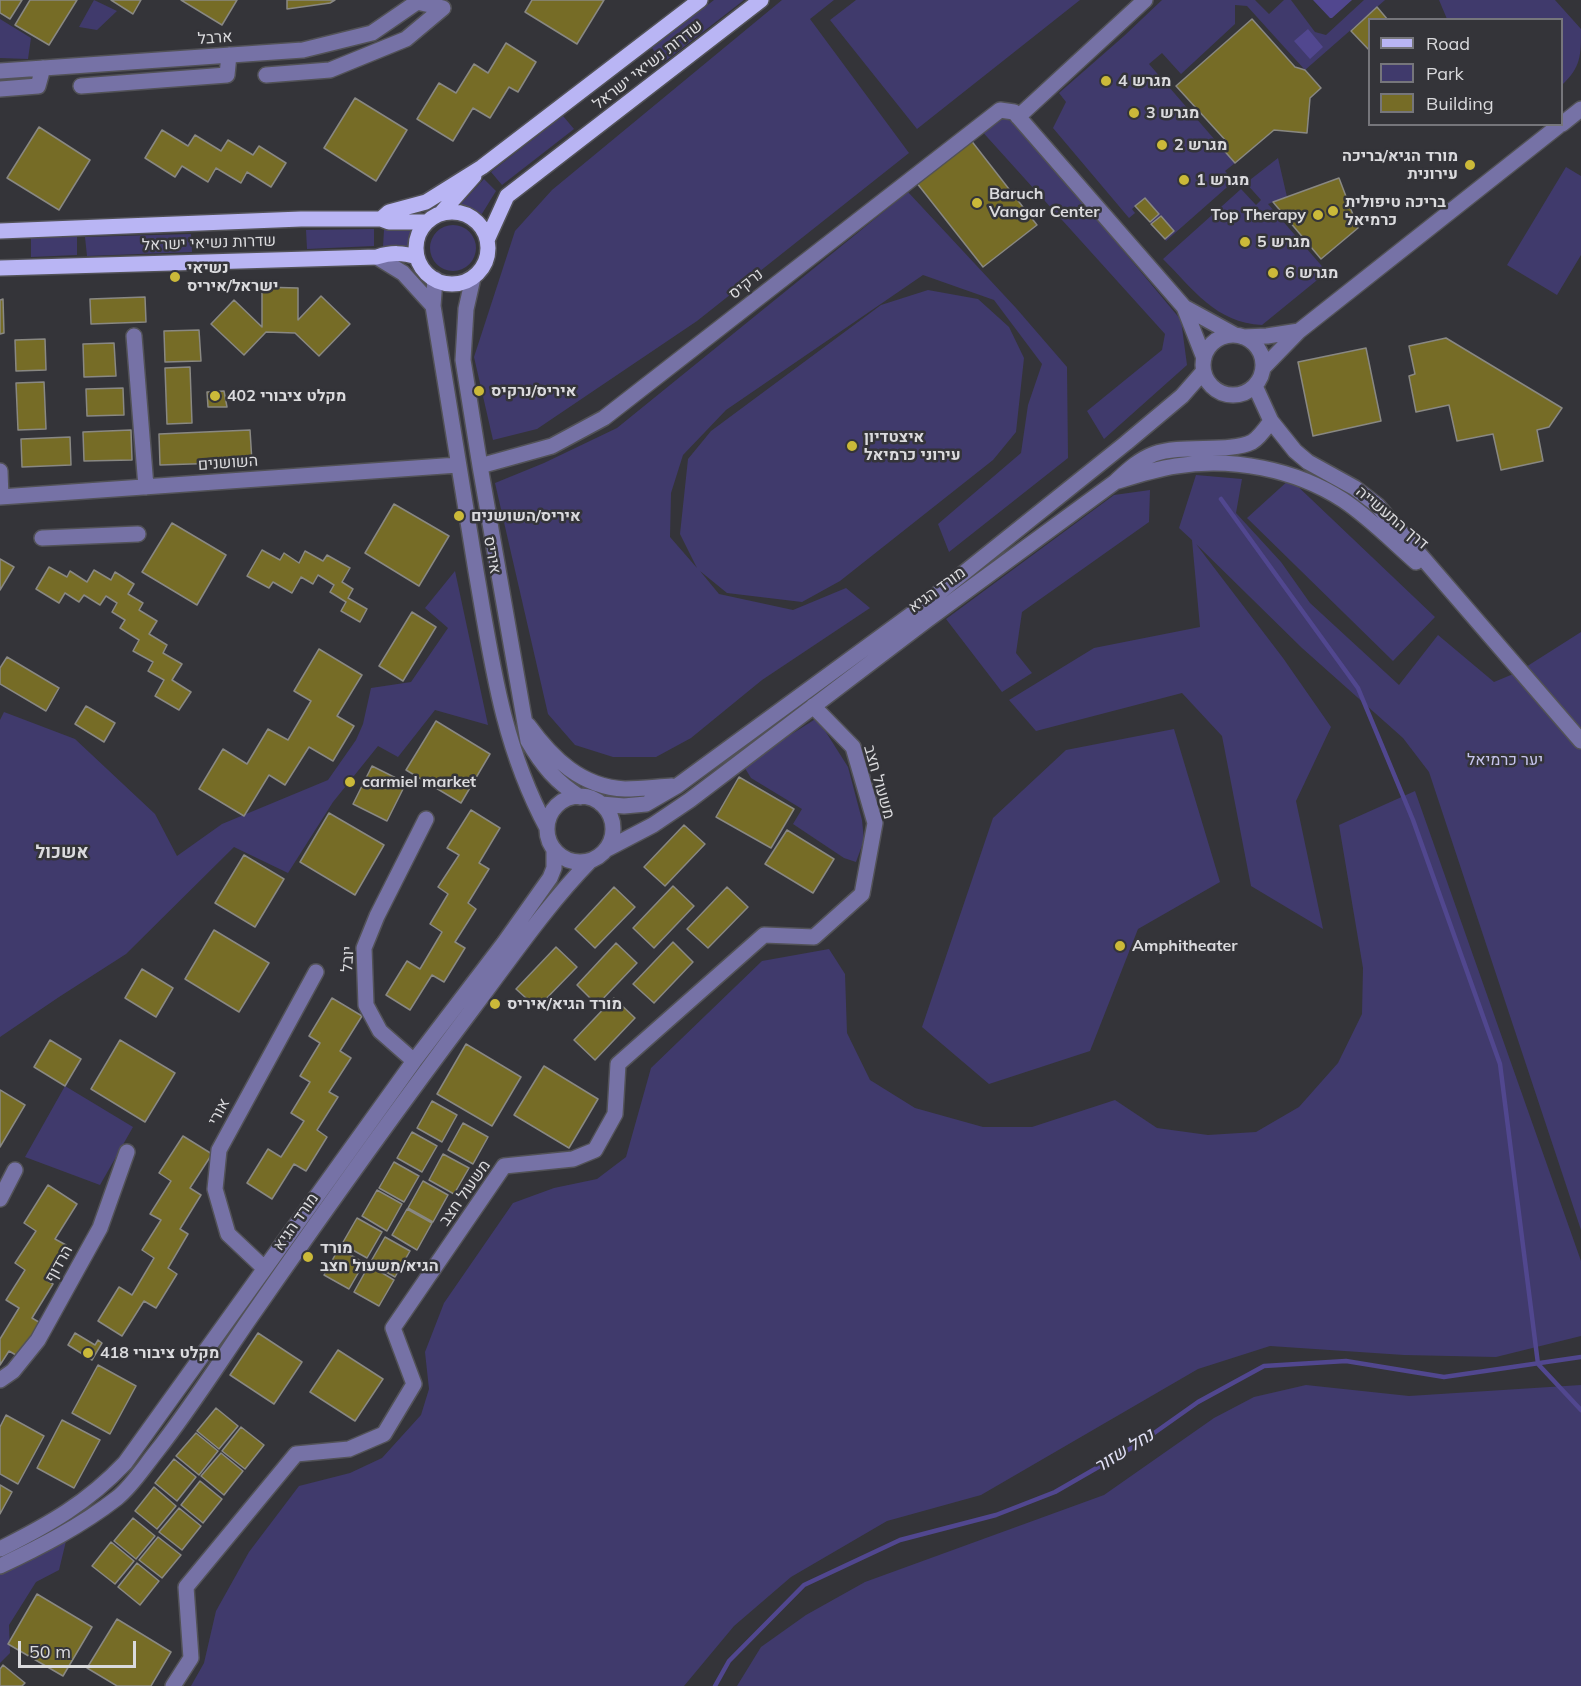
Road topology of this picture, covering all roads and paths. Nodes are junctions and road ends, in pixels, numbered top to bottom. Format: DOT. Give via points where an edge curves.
graph roads {
  1 [pos="700,0"];
  2 [pos="761,0"];
  3 [pos="1145,0"];
  4 [pos="418,1"];
  5 [pos="229,55"];
  6 [pos="43,68"];
  7 [pos="0,71"];
  8 [pos="266,75"];
  9 [pos="81,86"];
  10 [pos="0,89"];
  11 [pos="1581,109"];
  12 [pos="1018,117"];
  13 [pos="1563,122"];
  14 [pos="1558,126"];
  15 [pos="482,167"];
  16 [pos="442,212"];
  17 [pos="381,219"];
  18 [pos="426,222"];
  19 [pos="0,231"];
  20 [pos="488,237"];
  21 [pos="377,256"];
  22 [pos="417,257"];
  23 [pos="0,268"];
  24 [pos="473,278"];
  25 [pos="435,279"];
  26 [pos="433,306"];
  27 [pos="1184,307"];
  28 [pos="1299,331"];
  29 [pos="134,336"];
  30 [pos="1239,336"];
  31 [pos="1203,365"];
  32 [pos="1263,368"];
  33 [pos="1255,386"];
  34 [pos="1270,421"];
  35 [pos="1196,447"];
  36 [pos="458,465"];
  37 [pos="1177,465"];
  38 [pos="480,466"];
  39 [pos="0,471"];
  40 [pos="1116,482"];
  41 [pos="146,486"];
  42 [pos="0,496"];
  43 [pos="138,534"];
  44 [pos="42,538"];
  45 [pos="1460,601"];
  46 [pos="813,706"];
  47 [pos="523,717"];
  48 [pos="1581,741"];
  49 [pos="677,786"];
  50 [pos="580,797"];
  51 [pos="601,804"];
  52 [pos="426,819"];
  53 [pos="548,828"];
  54 [pos="554,849"];
  55 [pos="607,849"];
  56 [pos="590,861"];
  57 [pos="316,972"];
  58 [pos="414,1061"];
  59 [pos="127,1152"];
  60 [pos="15,1170"];
  61 [pos="0,1199"];
  62 [pos="264,1268"];
  63 [pos="0,1380"];
  64 [pos="0,1549"];
  65 [pos="0,1566"];
  66 [pos="173,1686"];
  1 -- 15 [label="main road, שדרות נשיאי ישראל"];
  2 -- 20 [label="main road, שדרות נשיאי ישראל" via="507,196"];
  3 -- 12 [label="street"];
  4 -- 5 [label="street, ארבל" via="372,33 303,50"];
  4 -- 8 [label="street" via="443,8 406,39 330,70"];
  5 -- 6 [label="street, ארבל"];
  5 -- 9 [label="street" via="227,75"];
  6 -- 7 [label="street, ארבל"];
  6 -- 10 [label="street" via="38,86"];
  11 -- 13 [label="street"];
  12 -- 27 [label="street"];
  12 -- 38 [label="street, נרקיס" via="1014,112 1000,110 604,418 552,446"];
  14 -- 28 [label="street"];
  15 -- 16 [label="main road, שדרות נשיאי ישראל"];
  15 -- 17 [label="main road, שדרות נשיאי ישראל" via="426,202 389,212"];
  16 -- 18 [label="main road"];
  16 -- 20 [label="main road" via="465,213 483,227"];
  17 -- 18 [label="main road, שדרות נשיאי ישראל"];
  17 -- 19 [label="main road, שדרות נשיאי ישראל"];
  18 -- 22 [label="main road" via="417,239"];
  20 -- 24 [label="main road" via="487,260"];
  21 -- 22 [label="main road, שדרות נשיאי ישראל" via="403,253"];
  21 -- 23 [label="main road, שדרות נשיאי ישראל"];
  21 -- 26 [label="street" via="403,273"];
  22 -- 25 [label="main road"];
  24 -- 25 [label="main road" via="453,284"];
  24 -- 38 [label="street, איריס" via="466,309 464,360"];
  25 -- 26 [label="street, איריס"];
  26 -- 36 [label="street, איריס"];
  27 -- 30 [label="street"];
  27 -- 31 [label="street"];
  28 -- 30 [label="street"];
  28 -- 32 [label="street"];
  29 -- 41 [label="street"];
  30 -- 31 [label="street" via="1212,343"];
  30 -- 32 [label="street" via="1256,346"];
  31 -- 33 [label="street" via="1206,381 1220,393 1229,396"];
  31 -- 49 [label="street, מורד הגיא" via="1182,396 920,608"];
  32 -- 33 [label="street"];
  33 -- 34 [label="street"];
  34 -- 35 [label="street, מורד הגיא" via="1251,442"];
  34 -- 45 [label="street, דרך התעשייה" via="1301,457 1377,505"];
  35 -- 37 [label="street"];
  35 -- 40 [label="street, מורד הגיא" via="1154,454 1133,465"];
  36 -- 41 [label="street, השושנים"];
  36 -- 53 [label="street, איריס" via="501,707 517,760"];
  37 -- 40 [label="street, דרך התעשייה"];
  37 -- 45 [label="street, דרך התעשייה" via="1232,463 1280,473 1316,486 1367,519"];
  38 -- 47 [label="street, איריס"];
  39 -- 42 [label="street"];
  40 -- 46 [label="street, מורד הגיא"];
  41 -- 42 [label="street, השושנים"];
  43 -- 44 [label="street"];
  45 -- 48 [label="street, דרך התעשייה"];
  46 -- 55 [label="street, מורד הגיא" via="690,800"];
  46 -- 66 [label="street, משעול חצב" via="853,747 875,823 862,894 814,937 764,935 618,1064 615,1114 595,1150 573,1159 504,1166 393,1329 414,1384 384,1434 349,1449 296,1454 186,1587 190,1658"];
  47 -- 49 [label="street" via="551,754 571,772 596,784 624,789"];
  47 -- 50 [label="street, איריס" via="528,741 542,764 561,785"];
  49 -- 51 [label="street, מורד הגיא" via="646,804"];
  50 -- 51 [label="street"];
  50 -- 53 [label="street" via="562,802 549,818"];
  51 -- 55 [label="street" via="613,823"];
  52 -- 58 [label="street, יובל" via="364,948 366,1005 380,1031"];
  53 -- 54 [label="street"];
  54 -- 56 [label="street" via="571,861"];
  54 -- 58 [label="street, מורד הגיא" via="550,878"];
  55 -- 56 [label="street"];
  56 -- 65 [label="street, מורד הגיא" via="426,1071 139,1474 118,1497 82,1521"];
  57 -- 62 [label="street, אורי" via="219,1150 215,1189 228,1234"];
  58 -- 62 [label="street, מורד הגיא"];
  59 -- 63 [label="street, הרדוף" via="100,1228 38,1340 14,1371"];
  60 -- 61 [label="street"];
  62 -- 64 [label="street, מורד הגיא" via="125,1463 75,1508"];
}
